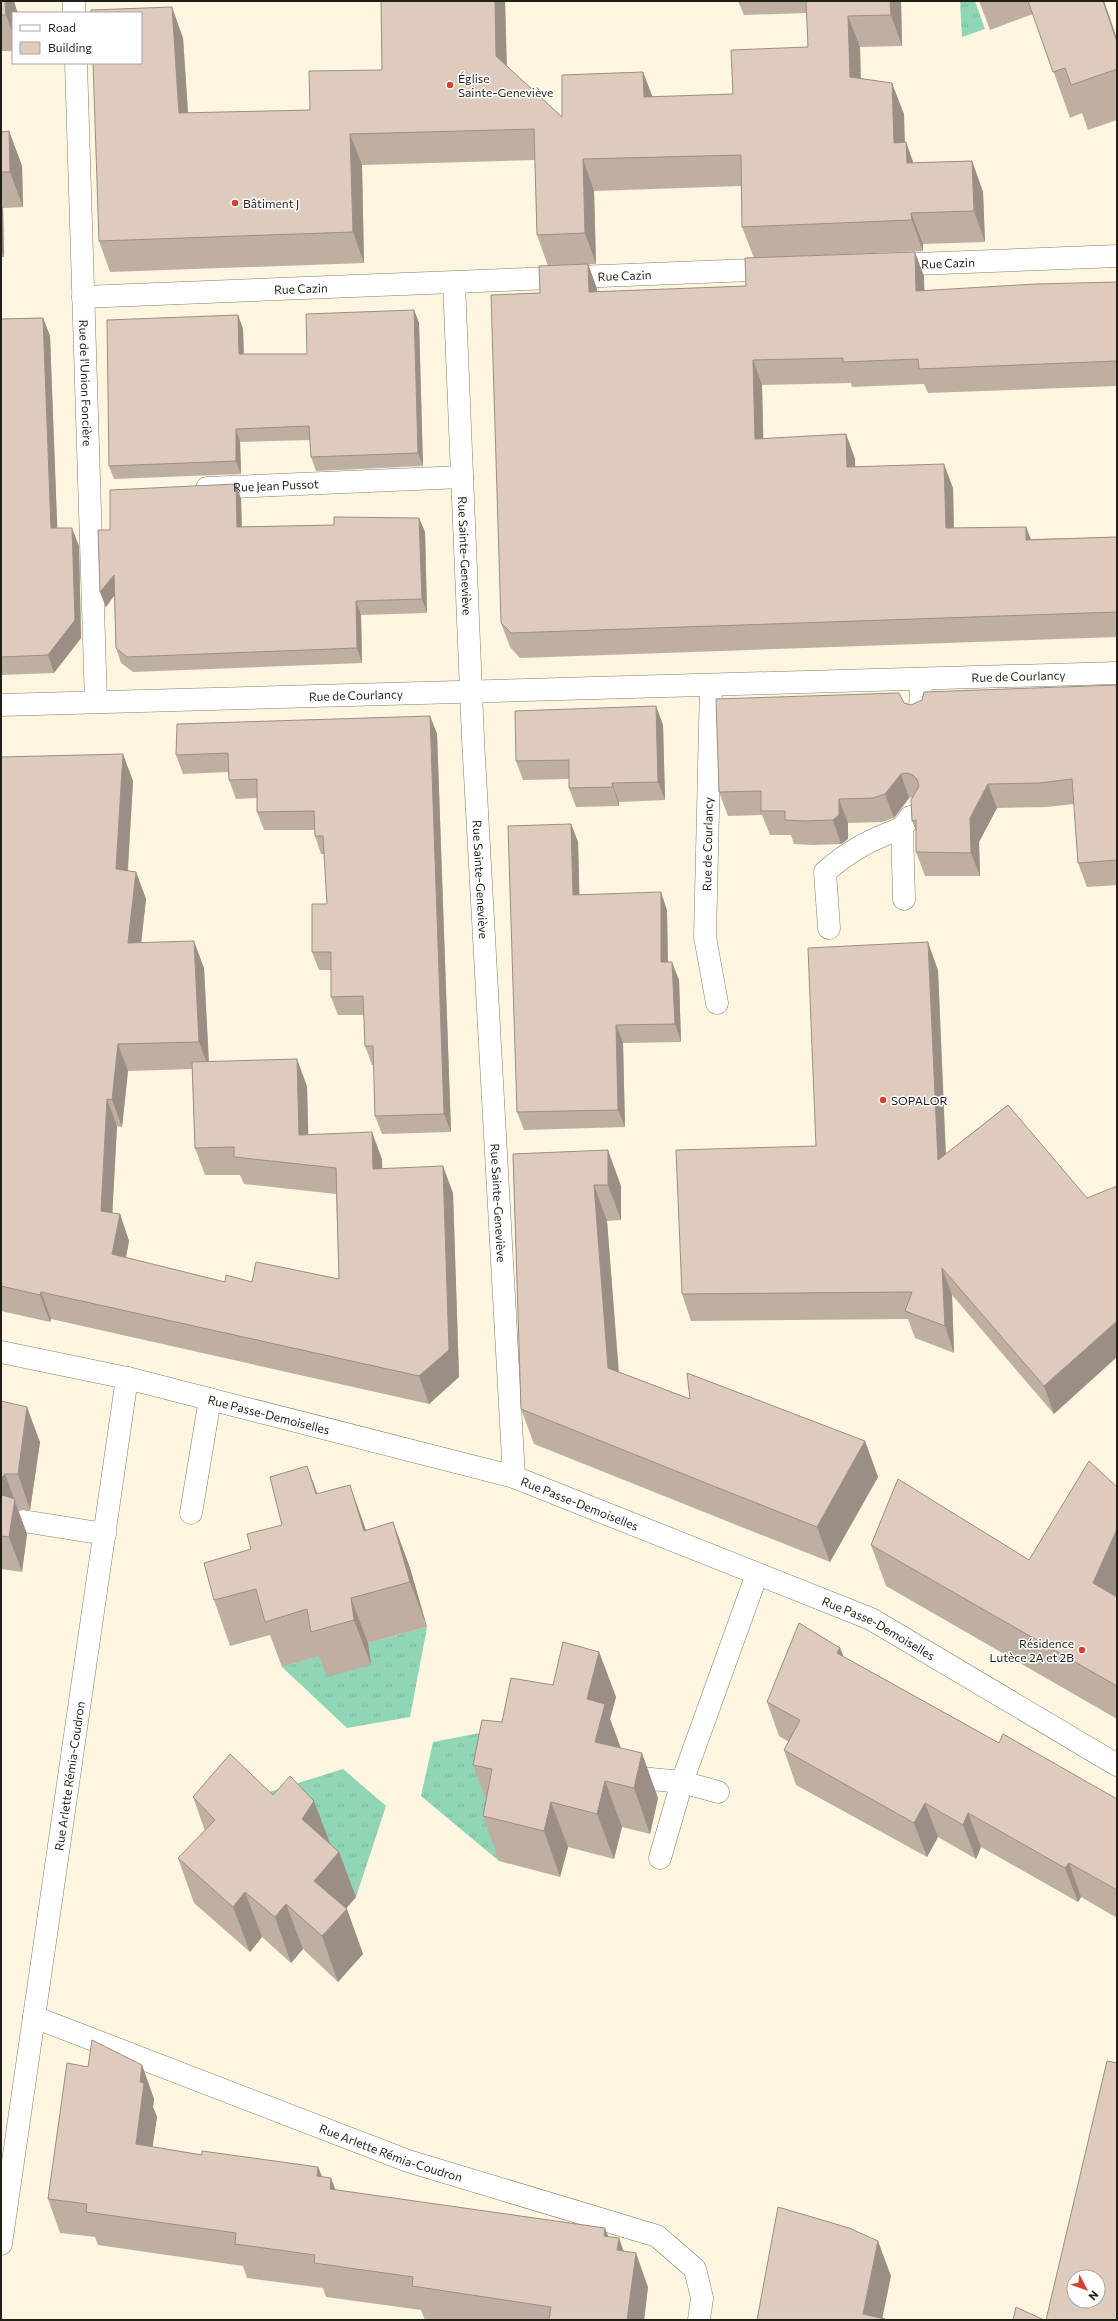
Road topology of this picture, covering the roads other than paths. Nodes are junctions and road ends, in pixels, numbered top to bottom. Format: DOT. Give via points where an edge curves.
graph roads {
  1 [pos="74,1"];
  2 [pos="74,12"];
  3 [pos="76,64"];
  4 [pos="1117,256"];
  5 [pos="869,266"];
  6 [pos="797,269"];
  7 [pos="454,282"];
  8 [pos="83,297"];
  9 [pos="462,478"];
  10 [pos="185,489"];
  11 [pos="1117,673"];
  12 [pos="921,679"];
  13 [pos="711,685"];
  14 [pos="471,692"];
  15 [pos="96,702"];
  16 [pos="1,705"];
  17 [pos="920,717"];
  18 [pos="915,809"];
  19 [pos="902,828"];
  20 [pos="904,899"];
  21 [pos="829,928"];
  22 [pos="717,1003"];
  23 [pos="1,1352"];
  24 [pos="127,1378"];
  25 [pos="210,1399"];
  26 [pos="514,1477"];
  27 [pos="191,1513"];
  28 [pos="23,1520"];
  29 [pos="105,1534"];
  30 [pos="757,1574"];
  31 [pos="1117,1765"];
  32 [pos="630,1776"];
  33 [pos="682,1782"];
  34 [pos="718,1792"];
  35 [pos="660,1858"];
  36 [pos="34,2017"];
  37 [pos="1,2244"];
  38 [pos="698,2320"];
  1 -- 2 [label="street"];
  3 -- 8 [label="street, Rue de l'Union Foncière"];
  4 -- 5 [label="street, Rue Cazin"];
  6 -- 7 [label="street, Rue Cazin"];
  7 -- 8 [label="street, Rue Cazin"];
  7 -- 9 [label="street, Rue Sainte-Geneviève"];
  8 -- 15 [label="street, Rue de l'Union Foncière" via="98,493"];
  9 -- 10 [label="street, Rue Jean Pussot"];
  9 -- 14 [label="street, Rue Sainte-Geneviève"];
  11 -- 12 [label="street, Rue de Courlancy"];
  12 -- 13 [label="street, Rue de Courlancy"];
  12 -- 17 [label="street"];
  13 -- 14 [label="street, Rue de Courlancy"];
  13 -- 22 [label="street, Rue de Courlancy" via="705,937"];
  14 -- 15 [label="street, Rue de Courlancy"];
  14 -- 26 [label="street, Rue Sainte-Geneviève"];
  15 -- 16 [label="street, Rue de Courlancy"];
  18 -- 19 [label="street"];
  19 -- 20 [label="street"];
  19 -- 21 [label="street" via="869,840 825,872"];
  23 -- 24 [label="street, Rue Passe-Demoiselles"];
  24 -- 25 [label="street, Rue Passe-Demoiselles"];
  24 -- 29 [label="street, Rue Arlette Rémia-Coudron"];
  25 -- 26 [label="street, Rue Passe-Demoiselles"];
  25 -- 27 [label="street"];
  26 -- 30 [label="street, Rue Passe-Demoiselles"];
  28 -- 29 [label="street"];
  29 -- 36 [label="street, Rue Arlette Rémia-Coudron"];
  30 -- 31 [label="street, Rue Passe-Demoiselles" via="871,1619"];
  30 -- 33 [label="street"];
  32 -- 33 [label="street"];
  33 -- 34 [label="street"];
  33 -- 35 [label="street"];
  36 -- 37 [label="street, Rue Arlette Rémia-Coudron"];
  36 -- 38 [label="street, Rue Arlette Rémia-Coudron" via="408,2161 657,2236 695,2269 702,2298"];
}
